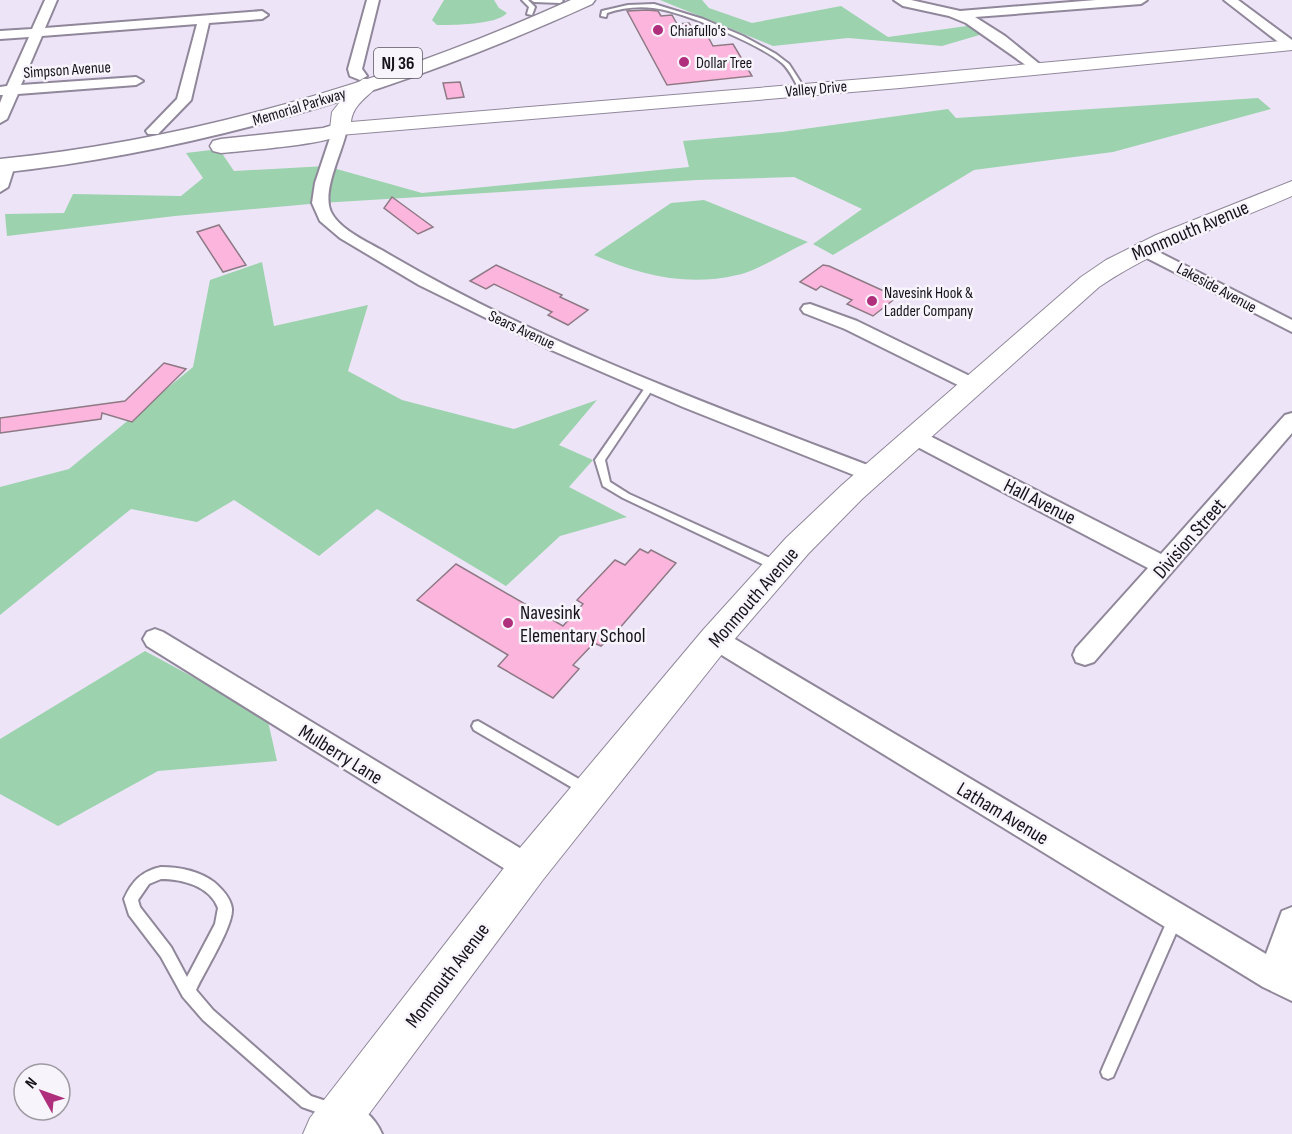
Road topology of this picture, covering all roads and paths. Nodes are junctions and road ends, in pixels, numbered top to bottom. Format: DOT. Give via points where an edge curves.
graph roads {
  1 [pos="51,0"];
  2 [pos="373,0"];
  3 [pos="561,0"];
  4 [pos="586,0"];
  5 [pos="900,0"];
  6 [pos="1142,0"];
  7 [pos="1230,0"];
  8 [pos="530,5"];
  9 [pos="262,15"];
  10 [pos="958,15"];
  11 [pos="604,16"];
  12 [pos="204,19"];
  13 [pos="37,32"];
  14 [pos="0,35"];
  15 [pos="1288,48"];
  16 [pos="1038,69"];
  17 [pos="365,80"];
  18 [pos="136,81"];
  19 [pos="802,89"];
  20 [pos="6,91"];
  21 [pos="306,105"];
  22 [pos="230,114"];
  23 [pos="0,119"];
  24 [pos="258,119"];
  25 [pos="341,120"];
  26 [pos="153,131"];
  27 [pos="107,153"];
  28 [pos="2,163"];
  29 [pos="0,187"];
  30 [pos="1292,188"];
  31 [pos="1141,248"];
  32 [pos="810,309"];
  33 [pos="1292,327"];
  34 [pos="973,385"];
  35 [pos="650,387"];
  36 [pos="1292,420"];
  37 [pos="915,437"];
  38 [pos="871,474"];
  39 [pos="1164,566"];
  40 [pos="779,568"];
  41 [pos="155,639"];
  42 [pos="715,639"];
  43 [pos="1085,655"];
  44 [pos="478,726"];
  45 [pos="590,791"];
  46 [pos="528,868"];
  47 [pos="1176,917"];
  48 [pos="1292,921"];
  49 [pos="1283,981"];
  50 [pos="188,992"];
  51 [pos="1107,1072"];
  52 [pos="334,1123"];
  53 [pos="366,1134"];
  1 -- 13 [label="street"];
  2 -- 17 [label="street" via="355,69"];
  3 -- 8 [label="highway, Memorial Parkway / NJ 36"];
  4 -- 17 [label="highway, Memorial Parkway / NJ 36" via="492,40"];
  5 -- 10 [label="street"];
  6 -- 10 [label="street"];
  7 -- 15 [label="street"];
  8 -- 17 [label="highway, Memorial Parkway / NJ 36" via="446,47"];
  9 -- 12 [label="street"];
  10 -- 16 [label="street" via="992,33"];
  11 -- 19 [label="lane" via="604,12 614,9 652,6 684,15 748,42 787,64"];
  12 -- 13 [label="street"];
  12 -- 26 [label="street" via="184,100"];
  13 -- 14 [label="street"];
  13 -- 20 [label="street"];
  15 -- 16 [label="street, Valley Drive"];
  16 -- 19 [label="street, Valley Drive"];
  17 -- 21 [label="highway, Memorial Parkway / NJ 36"];
  17 -- 22 [label="highway, Memorial Parkway / NJ 36"];
  17 -- 25 [label="street, Sears Avenue"];
  18 -- 20 [label="street, Simpson Avenue"];
  19 -- 25 [label="street, Valley Drive"];
  20 -- 23 [label="street"];
  21 -- 24 [label="highway, Memorial Parkway / NJ 36"];
  21 -- 25 [label="highway" via="327,106"];
  22 -- 24 [label="highway"];
  22 -- 26 [label="highway, Memorial Parkway / NJ 36"];
  24 -- 25 [label="highway" via="291,128"];
  24 -- 27 [label="highway, Memorial Parkway / NJ 36"];
  25 -- 27 [label="highway" via="327,134 147,153"];
  25 -- 35 [label="street, Sears Avenue" via="319,198 323,213 340,231 443,291"];
  26 -- 28 [label="highway, Memorial Parkway / NJ 36"];
  27 -- 28 [label="highway, Memorial Parkway / NJ 36"];
  28 -- 29 [label="street"];
  30 -- 31 [label="street, Monmouth Avenue"];
  31 -- 33 [label="street, Lakeside Avenue"];
  31 -- 34 [label="street, Monmouth Avenue" via="1090,282"];
  32 -- 34 [label="street"];
  34 -- 37 [label="street, Monmouth Avenue"];
  35 -- 38 [label="street, Sears Avenue"];
  35 -- 40 [label="lane" via="600,460 606,484"];
  36 -- 39 [label="street, Division Street"];
  37 -- 38 [label="street, Monmouth Avenue"];
  37 -- 39 [label="street, Hall Avenue"];
  38 -- 40 [label="street, Monmouth Avenue"];
  39 -- 43 [label="street, Division Street"];
  40 -- 42 [label="street, Monmouth Avenue"];
  41 -- 46 [label="street, Mulberry Lane"];
  42 -- 45 [label="street, Monmouth Avenue"];
  42 -- 47 [label="street, Latham Avenue"];
  44 -- 45 [label="lane"];
  45 -- 46 [label="street, Monmouth Avenue"];
  46 -- 52 [label="street, Monmouth Avenue"];
  47 -- 49 [label="street, Latham Avenue"];
  47 -- 51 [label="lane"];
  48 -- 49 [label="street"];
  50 -- 50 [label="lane" via="223,921 225,908 219,895 190,876 152,875 139,885 131,899 134,910 166,952"];
  50 -- 52 [label="lane" via="208,1015"];
  52 -- 53 [label="street"];
}
